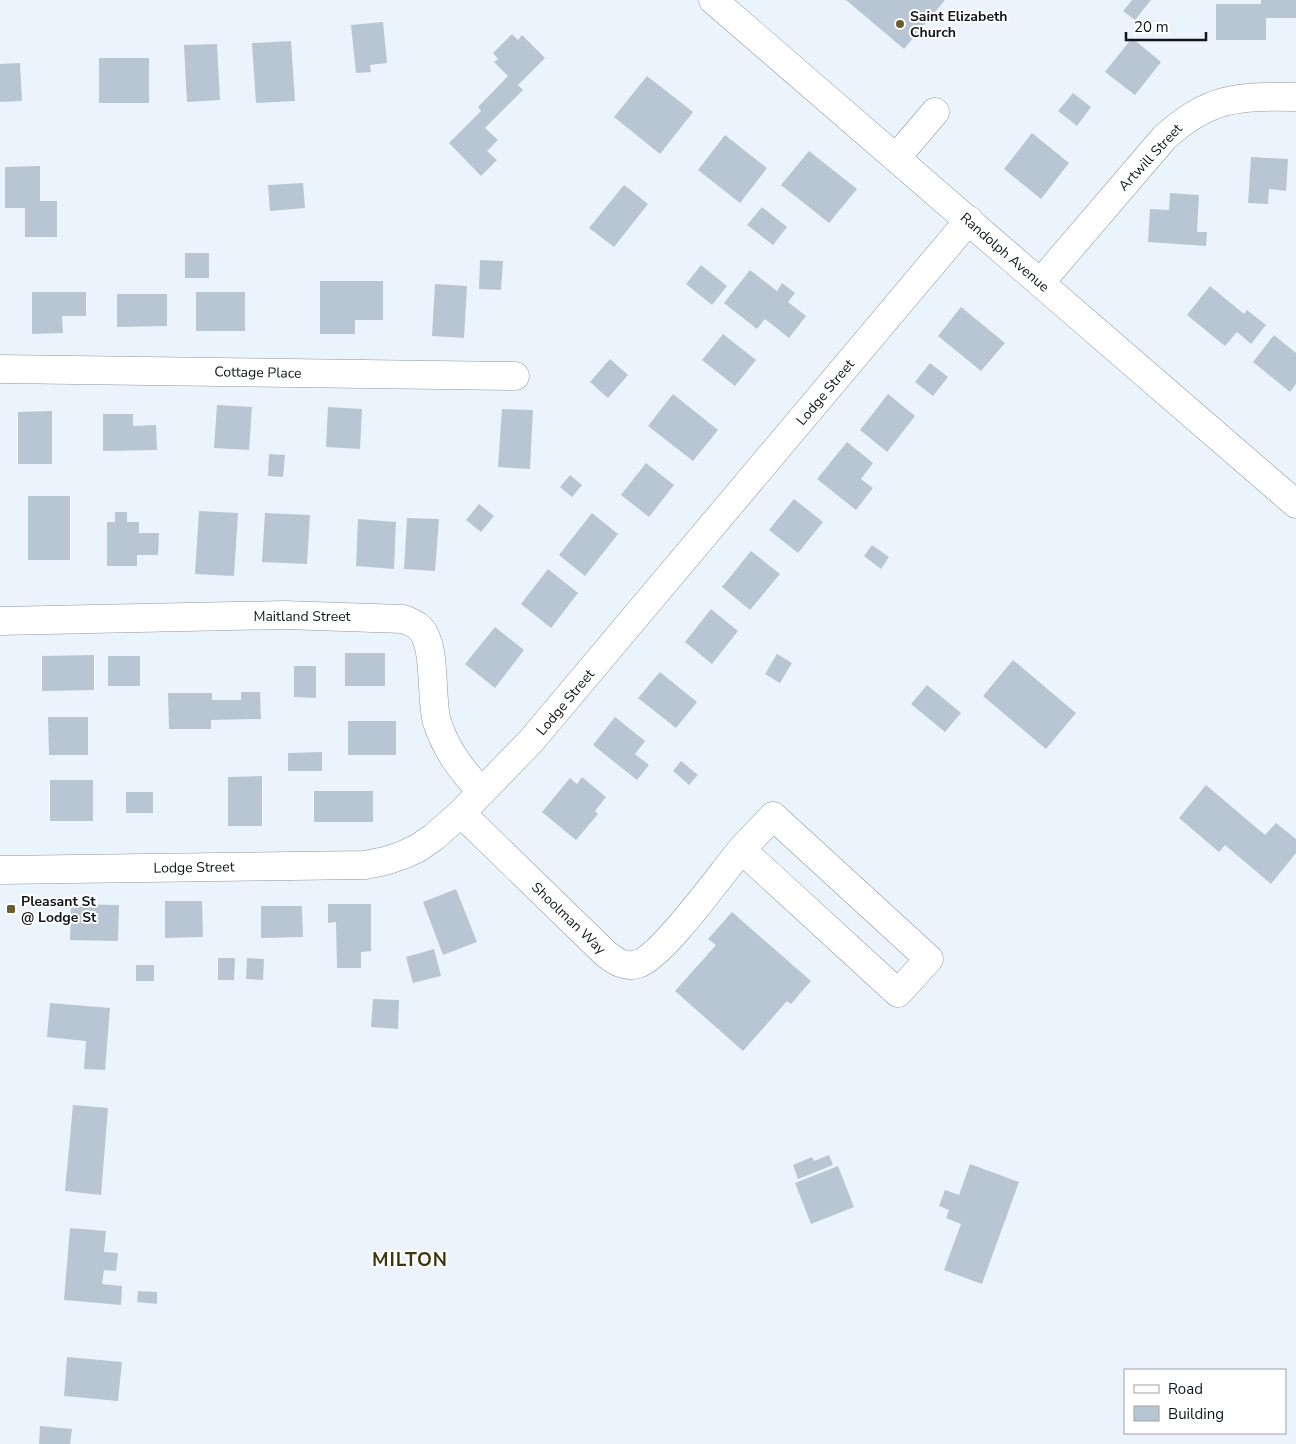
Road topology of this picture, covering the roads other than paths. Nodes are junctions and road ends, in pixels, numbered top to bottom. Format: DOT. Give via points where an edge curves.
graph roads {
  1 [pos="713,0"];
  2 [pos="1296,97"];
  3 [pos="935,112"];
  4 [pos="896,158"];
  5 [pos="969,220"];
  6 [pos="1040,283"];
  7 [pos="0,369"];
  8 [pos="515,376"];
  9 [pos="1296,504"];
  10 [pos="0,621"];
  11 [pos="482,792"];
  12 [pos="461,813"];
  13 [pos="742,850"];
  14 [pos="0,870"];
  1 -- 4 [label="street, Randolph Avenue"];
  2 -- 6 [label="street, Artwill Street" via="1214,104 1180,123"];
  3 -- 4 [label="street"];
  4 -- 5 [label="street, Randolph Avenue"];
  5 -- 6 [label="street, Randolph Avenue"];
  5 -- 11 [label="street, Lodge Street" via="551,719"];
  6 -- 9 [label="street, Randolph Avenue"];
  7 -- 8 [label="street, Cottage Place"];
  10 -- 11 [label="street, Maitland Street" via="284,615 403,619 425,634 431,655 434,704 442,736 458,764"];
  11 -- 12 [label="street, Lodge Street"];
  12 -- 13 [label="street, Shoolman Way" via="606,954 623,964 640,963 658,950"];
  12 -- 14 [label="street, Lodge Street" via="418,848 365,865"];
  13 -- 13 [label="street, Shoolman Way" via="898,993 929,959 773,816"];
}
